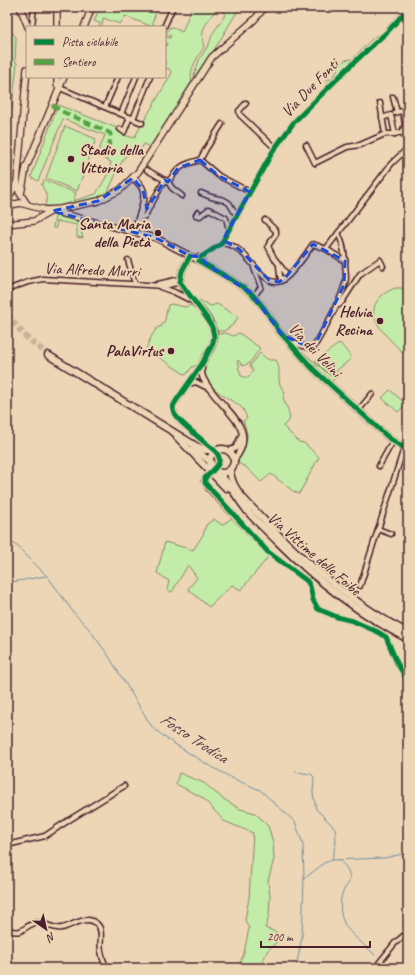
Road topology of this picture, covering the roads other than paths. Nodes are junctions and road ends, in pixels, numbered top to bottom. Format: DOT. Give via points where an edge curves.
graph roads {
  1 [pos="20,7"];
  2 [pos="34,7"];
  3 [pos="57,7"];
  4 [pos="92,7"];
  5 [pos="173,7"];
  6 [pos="265,7"];
  7 [pos="408,9"];
  8 [pos="28,26"];
  9 [pos="32,26"];
  10 [pos="57,26"];
  11 [pos="84,26"];
  12 [pos="164,26"];
  13 [pos="26,78"];
  14 [pos="58,78"];
  15 [pos="63,78"];
  16 [pos="118,78"];
  17 [pos="136,78"];
  18 [pos="150,78"];
  19 [pos="60,88"];
  20 [pos="393,97"];
  21 [pos="246,103"];
  22 [pos="380,103"];
  23 [pos="105,107"];
  24 [pos="396,112"];
  25 [pos="121,114"];
  26 [pos="391,115"];
  27 [pos="132,118"];
  28 [pos="382,118"];
  29 [pos="142,123"];
  30 [pos="222,124"];
  31 [pos="120,129"];
  32 [pos="402,132"];
  33 [pos="385,134"];
  34 [pos="395,134"];
  35 [pos="408,143"];
  36 [pos="306,145"];
  37 [pos="275,148"];
  38 [pos="408,148"];
  39 [pos="200,160"];
  40 [pos="26,168"];
  41 [pos="147,170"];
  42 [pos="133,178"];
  43 [pos="167,181"];
  44 [pos="17,182"];
  45 [pos="201,192"];
  46 [pos="250,192"];
  47 [pos="21,196"];
  48 [pos="182,196"];
  49 [pos="7,201"];
  50 [pos="27,204"];
  51 [pos="7,206"];
  52 [pos="36,207"];
  53 [pos="198,212"];
  54 [pos="50,213"];
  55 [pos="139,216"];
  56 [pos="237,216"];
  57 [pos="265,220"];
  58 [pos="7,224"];
  59 [pos="229,230"];
  60 [pos="133,233"];
  61 [pos="338,233"];
  62 [pos="222,244"];
  63 [pos="326,249"];
  64 [pos="190,256"];
  65 [pos="202,259"];
  66 [pos="128,260"];
  67 [pos="345,261"];
  68 [pos="251,262"];
  69 [pos="383,266"];
  70 [pos="284,278"];
  71 [pos="180,280"];
  72 [pos="135,284"];
  73 [pos="154,285"];
  74 [pos="7,290"];
  75 [pos="254,296"];
  76 [pos="193,301"];
  77 [pos="336,305"];
  78 [pos="282,335"];
  79 [pos="48,355"];
  80 [pos="202,364"];
  81 [pos="188,384"];
  82 [pos="210,389"];
  83 [pos="372,394"];
  84 [pos="358,411"];
  85 [pos="169,428"];
  86 [pos="243,434"];
  87 [pos="200,438"];
  88 [pos="393,441"];
  89 [pos="406,449"];
  90 [pos="218,450"];
  91 [pos="229,452"];
  92 [pos="234,460"];
  93 [pos="211,462"];
  94 [pos="380,466"];
  95 [pos="230,470"];
  96 [pos="218,472"];
  97 [pos="209,474"];
  98 [pos="249,513"];
  99 [pos="378,529"];
  100 [pos="392,534"];
  101 [pos="360,586"];
  102 [pos="408,633"];
  103 [pos="408,639"];
  104 [pos="408,681"];
  105 [pos="124,786"];
  106 [pos="7,845"];
  107 [pos="7,930"];
  108 [pos="408,932"];
  109 [pos="107,968"];
  110 [pos="375,968"];
  1 -- 8 [label="main road"];
  2 -- 9 [label="street"];
  3 -- 10 [label="main road"];
  4 -- 11 [label="main road"];
  5 -- 12 [label="street"];
  6 -- 42 [label="main road" via="212,57"];
  7 -- 37 [label="street, Via Due Fonti" via="299,116"];
  13 -- 44 [label="main road"];
  14 -- 19 [label="main road" via="57,85"];
  15 -- 19 [label="main road"];
  16 -- 23 [label="street"];
  17 -- 25 [label="street"];
  18 -- 27 [label="street"];
  19 -- 23 [label="street"];
  19 -- 40 [label="main road"];
  20 -- 24 [label="street"];
  21 -- 37 [label="street" via="239,111 240,115"];
  22 -- 28 [label="street"];
  23 -- 25 [label="street"];
  24 -- 26 [label="street"];
  24 -- 32 [label="street" via="403,111 405,125"];
  25 -- 27 [label="street"];
  26 -- 28 [label="street"];
  26 -- 34 [label="street"];
  27 -- 29 [label="street"];
  27 -- 31 [label="street" via="124,132"];
  28 -- 33 [label="street"];
  30 -- 39 [label="street"];
  32 -- 34 [label="street"];
  32 -- 35 [label="street"];
  33 -- 34 [label="street"];
  33 -- 36 [label="street" via="360,145 346,147 315,163"];
  37 -- 46 [label="street, Via Due Fonti"];
  38 -- 61 [label="street" via="392,163"];
  39 -- 43 [label="street" via="181,166"];
  39 -- 46 [label="street" via="219,176"];
  40 -- 44 [label="main road"];
  40 -- 47 [label="main road"];
  41 -- 43 [label="street"];
  42 -- 54 [label="main road" via="120,190 98,201"];
  42 -- 55 [label="street" via="144,194"];
  43 -- 48 [label="street"];
  43 -- 55 [label="street" via="145,216"];
  44 -- 47 [label="main road"];
  44 -- 49 [label="main road"];
  45 -- 56 [label="street" via="229,203"];
  46 -- 56 [label="street, Via Due Fonti"];
  47 -- 50 [label="main road"];
  50 -- 51 [label="main road" via="16,203"];
  50 -- 52 [label="main road, Via dei Velini"];
  52 -- 54 [label="main road, Via dei Velini"];
  52 -- 54 [label="main road" via="39,211"];
  53 -- 59 [label="street" via="196,215 200,216 209,209 226,218"];
  54 -- 58 [label="main road" via="34,221"];
  54 -- 60 [label="street, Via dei Velini"];
  55 -- 60 [label="street"];
  56 -- 59 [label="street, Via Due Fonti"];
  57 -- 70 [label="street" via="276,231 268,246 279,265 280,276"];
  59 -- 62 [label="street, Via Due Fonti"];
  60 -- 64 [label="street, Via dei Velini" via="156,238"];
  61 -- 63 [label="street"];
  61 -- 67 [label="street" via="342,240"];
  62 -- 65 [label="street"];
  62 -- 68 [label="street" via="234,245"];
  63 -- 67 [label="street"];
  63 -- 70 [label="street" via="313,244"];
  64 -- 65 [label="street, Via dei Velini"];
  64 -- 71 [label="street"];
  65 -- 75 [label="street, Via dei Velini"];
  66 -- 72 [label="street"];
  67 -- 77 [label="street" via="346,278"];
  68 -- 70 [label="street" via="269,280 279,282"];
  68 -- 75 [label="street" via="261,283"];
  69 -- 77 [label="street" via="380,260 360,274 342,302"];
  71 -- 73 [label="street"];
  71 -- 76 [label="street"];
  72 -- 73 [label="street, Via Alfredo Murri"];
  72 -- 74 [label="street, Via Alfredo Murri" via="43,279"];
  73 -- 76 [label="street"];
  75 -- 78 [label="street, Via dei Velini"];
  76 -- 80 [label="street" via="206,317 214,333 213,343"];
  77 -- 78 [label="street" via="313,349"];
  78 -- 84 [label="street, Via dei Velini" via="313,370"];
  79 -- 85 [label="main road"];
  80 -- 81 [label="street"];
  80 -- 82 [label="street" via="201,373"];
  81 -- 82 [label="street" via="201,383"];
  81 -- 87 [label="street" via="173,406 173,413"];
  82 -- 86 [label="street" via="240,426"];
  83 -- 84 [label="street"];
  84 -- 88 [label="street, Via dei Velini"];
  85 -- 90 [label="main road" via="200,448"];
  85 -- 93 [label="main road"];
  85 -- 98 [label="main road"];
  86 -- 91 [label="street" via="236,448"];
  86 -- 92 [label="street" via="243,444"];
  88 -- 89 [label="street, Via dei Velini"];
  88 -- 94 [label="street"];
  89 -- 99 [label="street"];
  90 -- 91 [label="main road"];
  90 -- 93 [label="main road" via="212,455"];
  91 -- 92 [label="main road"];
  92 -- 95 [label="main road"];
  93 -- 96 [label="main road"];
  95 -- 96 [label="main road"];
  95 -- 102 [label="main road, Via Vittime delle Foibe" via="231,482 238,491 305,562 363,607"];
  96 -- 98 [label="main road, Via Vittime delle Foibe"];
  97 -- 104 [label="street" via="204,481 208,488 268,552 309,583 318,608 382,635 388,640"];
  98 -- 103 [label="main road, Via Vittime delle Foibe" via="330,589 386,628"];
  99 -- 100 [label="street"];
  99 -- 101 [label="street"];
  105 -- 106 [label="street" via="45,836"];
  107 -- 109 [label="street" via="18,932 36,923 61,928 80,921 92,921 100,928 100,950"];
  108 -- 110 [label="street" via="395,943"];
}
